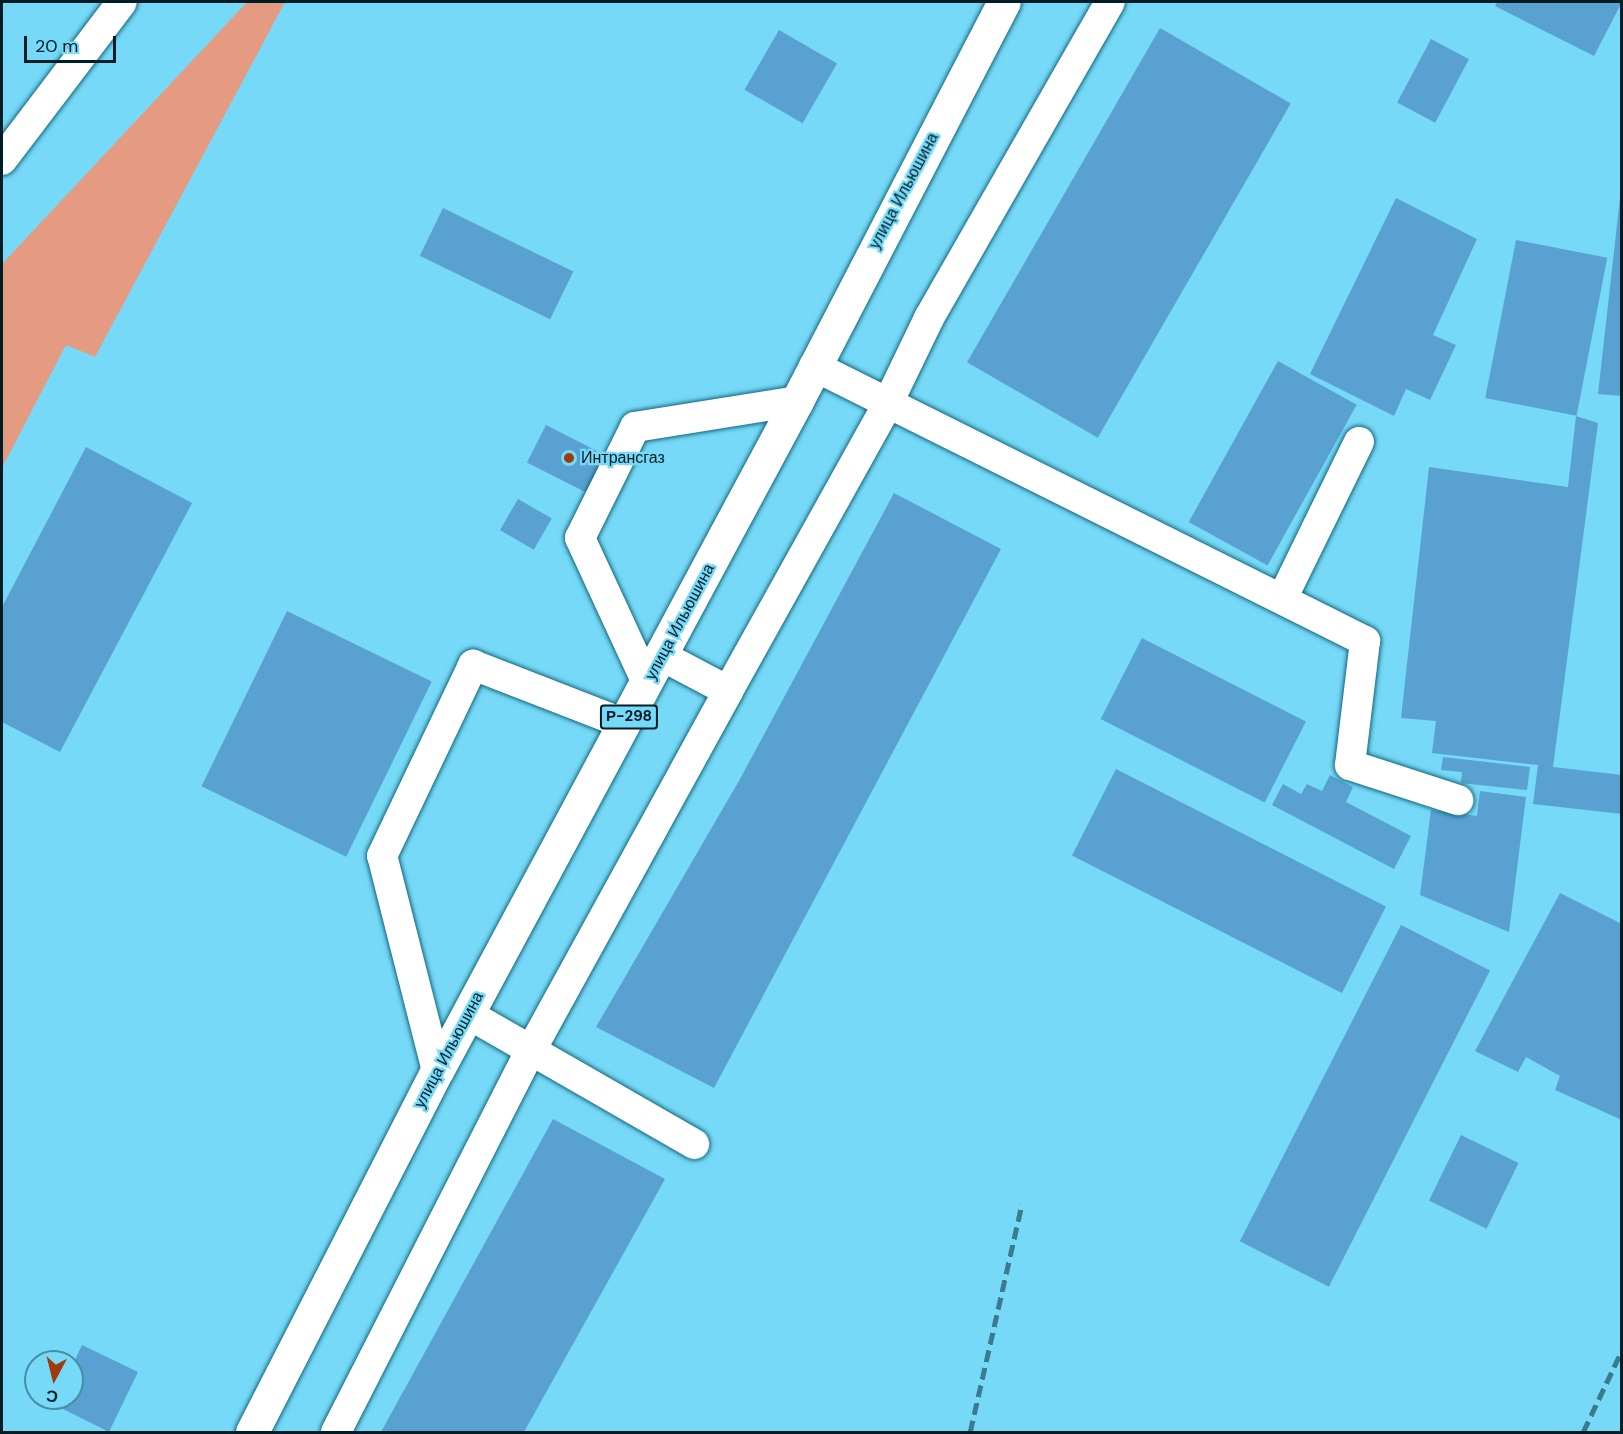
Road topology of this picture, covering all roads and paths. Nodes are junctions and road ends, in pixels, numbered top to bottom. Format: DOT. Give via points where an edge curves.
graph roads {
  1 [pos="122,2"];
  2 [pos="1004,2"];
  3 [pos="1110,2"];
  4 [pos="2,160"];
  5 [pos="814,366"];
  6 [pos="797,401"];
  7 [pos="888,403"];
  8 [pos="1359,442"];
  9 [pos="1282,599"];
  10 [pos="654,669"];
  11 [pos="728,691"];
  12 [pos="625,724"];
  13 [pos="1458,800"];
  14 [pos="468,1014"];
  15 [pos="531,1050"];
  16 [pos="437,1071"];
  17 [pos="694,1144"];
  18 [pos="252,1432"];
  19 [pos="336,1432"];
  1 -- 4 [label="lane"];
  2 -- 5 [label="highway, улица Ильюшина / Р-298"];
  3 -- 7 [label="lane" via="928,318"];
  5 -- 6 [label="highway, улица Ильюшина / Р-298"];
  5 -- 7 [label="lane"];
  6 -- 10 [label="highway, улица Ильюшина / Р-298"];
  6 -- 10 [label="lane" via="635,427 580,538"];
  7 -- 9 [label="lane"];
  7 -- 11 [label="lane"];
  8 -- 9 [label="lane"];
  9 -- 13 [label="lane" via="1365,641 1350,765"];
  10 -- 11 [label="lane"];
  10 -- 12 [label="highway, улица Ильюшина / Р-298"];
  11 -- 15 [label="lane"];
  12 -- 14 [label="highway, улица Ильюшина / Р-298"];
  12 -- 16 [label="lane" via="473,665 382,856"];
  14 -- 15 [label="lane"];
  14 -- 16 [label="highway, улица Ильюшина / Р-298"];
  15 -- 17 [label="lane"];
  15 -- 19 [label="lane"];
  16 -- 18 [label="highway, улица Ильюшина / Р-298"];
}
